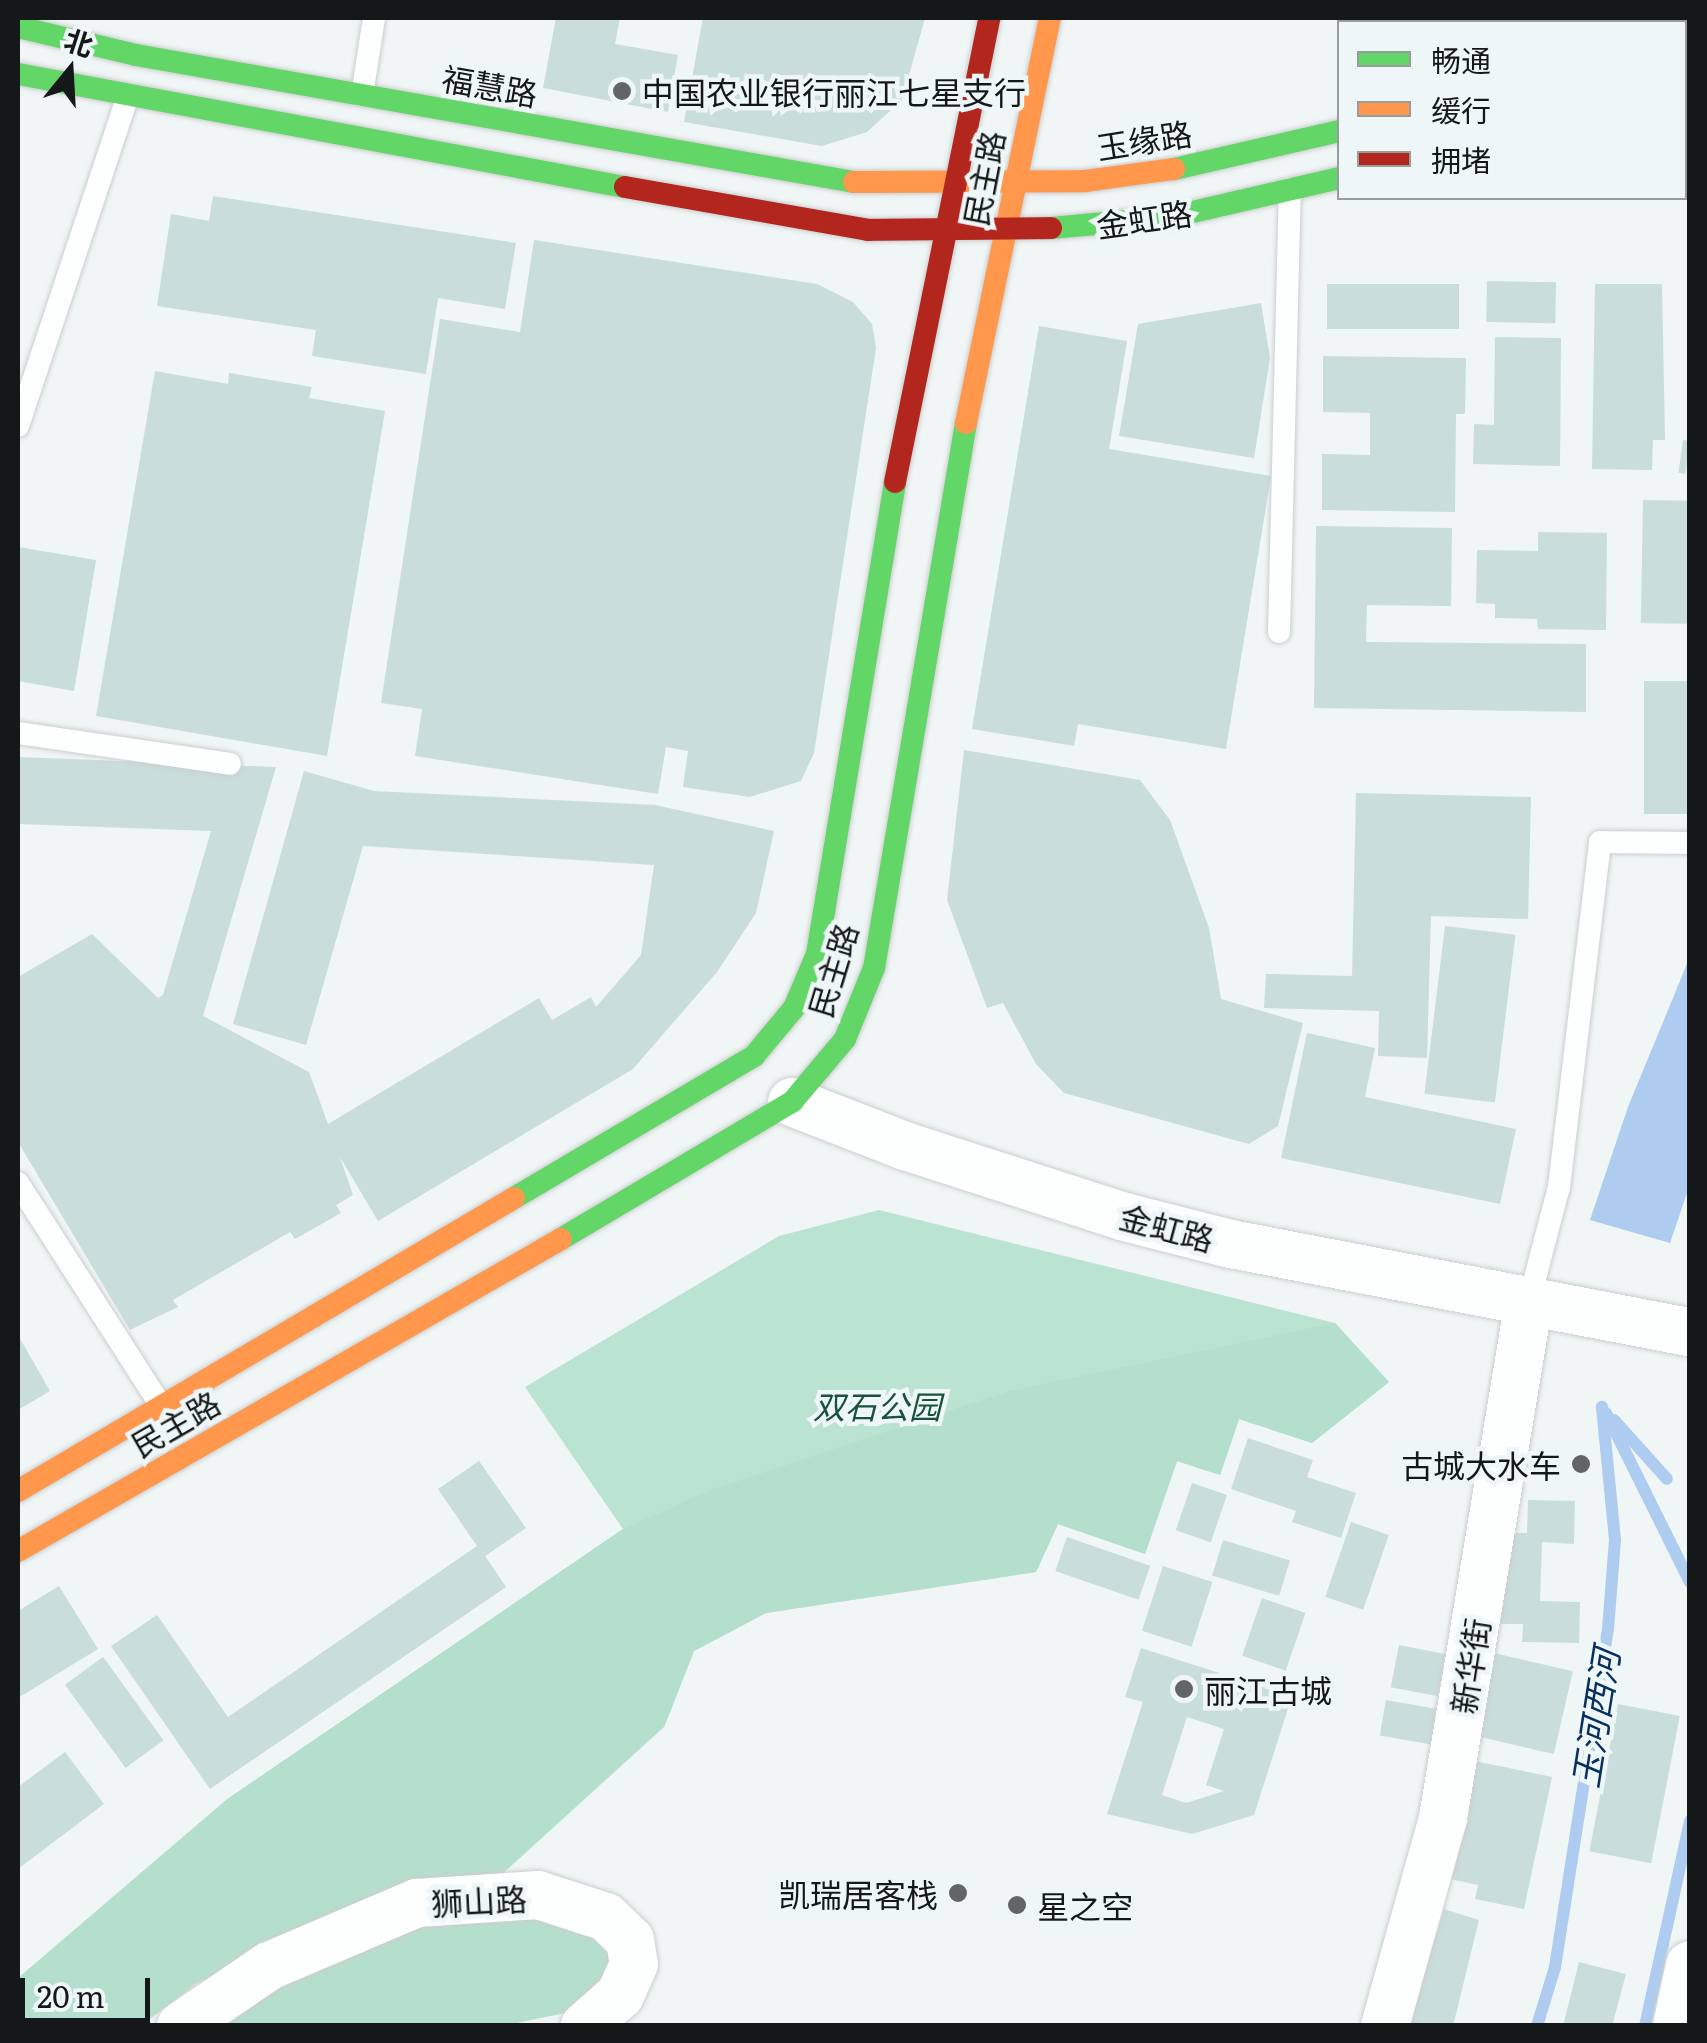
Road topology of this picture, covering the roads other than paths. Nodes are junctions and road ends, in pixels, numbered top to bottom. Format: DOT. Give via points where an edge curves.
graph roads {
  1 [pos="370,18"];
  2 [pos="990,18"];
  3 [pos="1050,18"];
  4 [pos="18,27"];
  5 [pos="18,74"];
  6 [pos="362,95"];
  7 [pos="127,100"];
  8 [pos="1337,132"];
  9 [pos="1337,179"];
  10 [pos="1015,185"];
  11 [pos="955,187"];
  12 [pos="1290,190"];
  13 [pos="1006,232"];
  14 [pos="946,233"];
  15 [pos="18,426"];
  16 [pos="1279,632"];
  17 [pos="18,734"];
  18 [pos="230,764"];
  19 [pos="1690,843"];
  20 [pos="792,1102"];
  21 [pos="18,1184"];
  22 [pos="1542,1304"];
  23 [pos="1684,1328"];
  24 [pos="162,1407"];
  25 [pos="18,1491"];
  26 [pos="18,1552"];
  27 [pos="1690,1965"];
  28 [pos="181,2026"];
  29 [pos="585,2026"];
  30 [pos="1385,2026"];
  31 [pos="1676,2026"];
  1 -- 6 [label="lane"];
  2 -- 11 [label="main road, 民主路"];
  3 -- 10 [label="main road, 民主路"];
  4 -- 6 [label="main road, 福慧路"];
  5 -- 7 [label="main road"];
  6 -- 11 [label="main road, 福慧路" via="872,185"];
  7 -- 14 [label="main road" via="868,230"];
  7 -- 15 [label="lane"];
  8 -- 10 [label="main road, 玉缘路" via="1162,172"];
  9 -- 12 [label="main road, 金虹路"];
  10 -- 11 [label="main road, 玉缘路"];
  10 -- 13 [label="main road, 民主路"];
  11 -- 14 [label="main road, 民主路"];
  12 -- 13 [label="main road, 金虹路" via="1171,217"];
  12 -- 16 [label="lane" via="1290,419"];
  13 -- 14 [label="main road, 金虹路"];
  13 -- 20 [label="main road, 民主路" via="955,479 874,968 845,1039"];
  14 -- 24 [label="main road, 民主路" via="897,468 817,954 794,1008 754,1056"];
  17 -- 18 [label="lane"];
  19 -- 22 [label="lane" via="1600,842"];
  20 -- 22 [label="street, 金虹路" via="1125,1217"];
  20 -- 26 [label="main road, 民主路"];
  21 -- 24 [label="lane"];
  22 -- 23 [label="street, 金虹路"];
  22 -- 30 [label="street, 新华街" via="1443,1818"];
  24 -- 25 [label="main road, 民主路"];
  27 -- 31 [label="street"];
  28 -- 29 [label="street, 狮山路" via="269,1966 417,1903 538,1895 606,1917 630,1940 634,1964 620,1995"];
}
